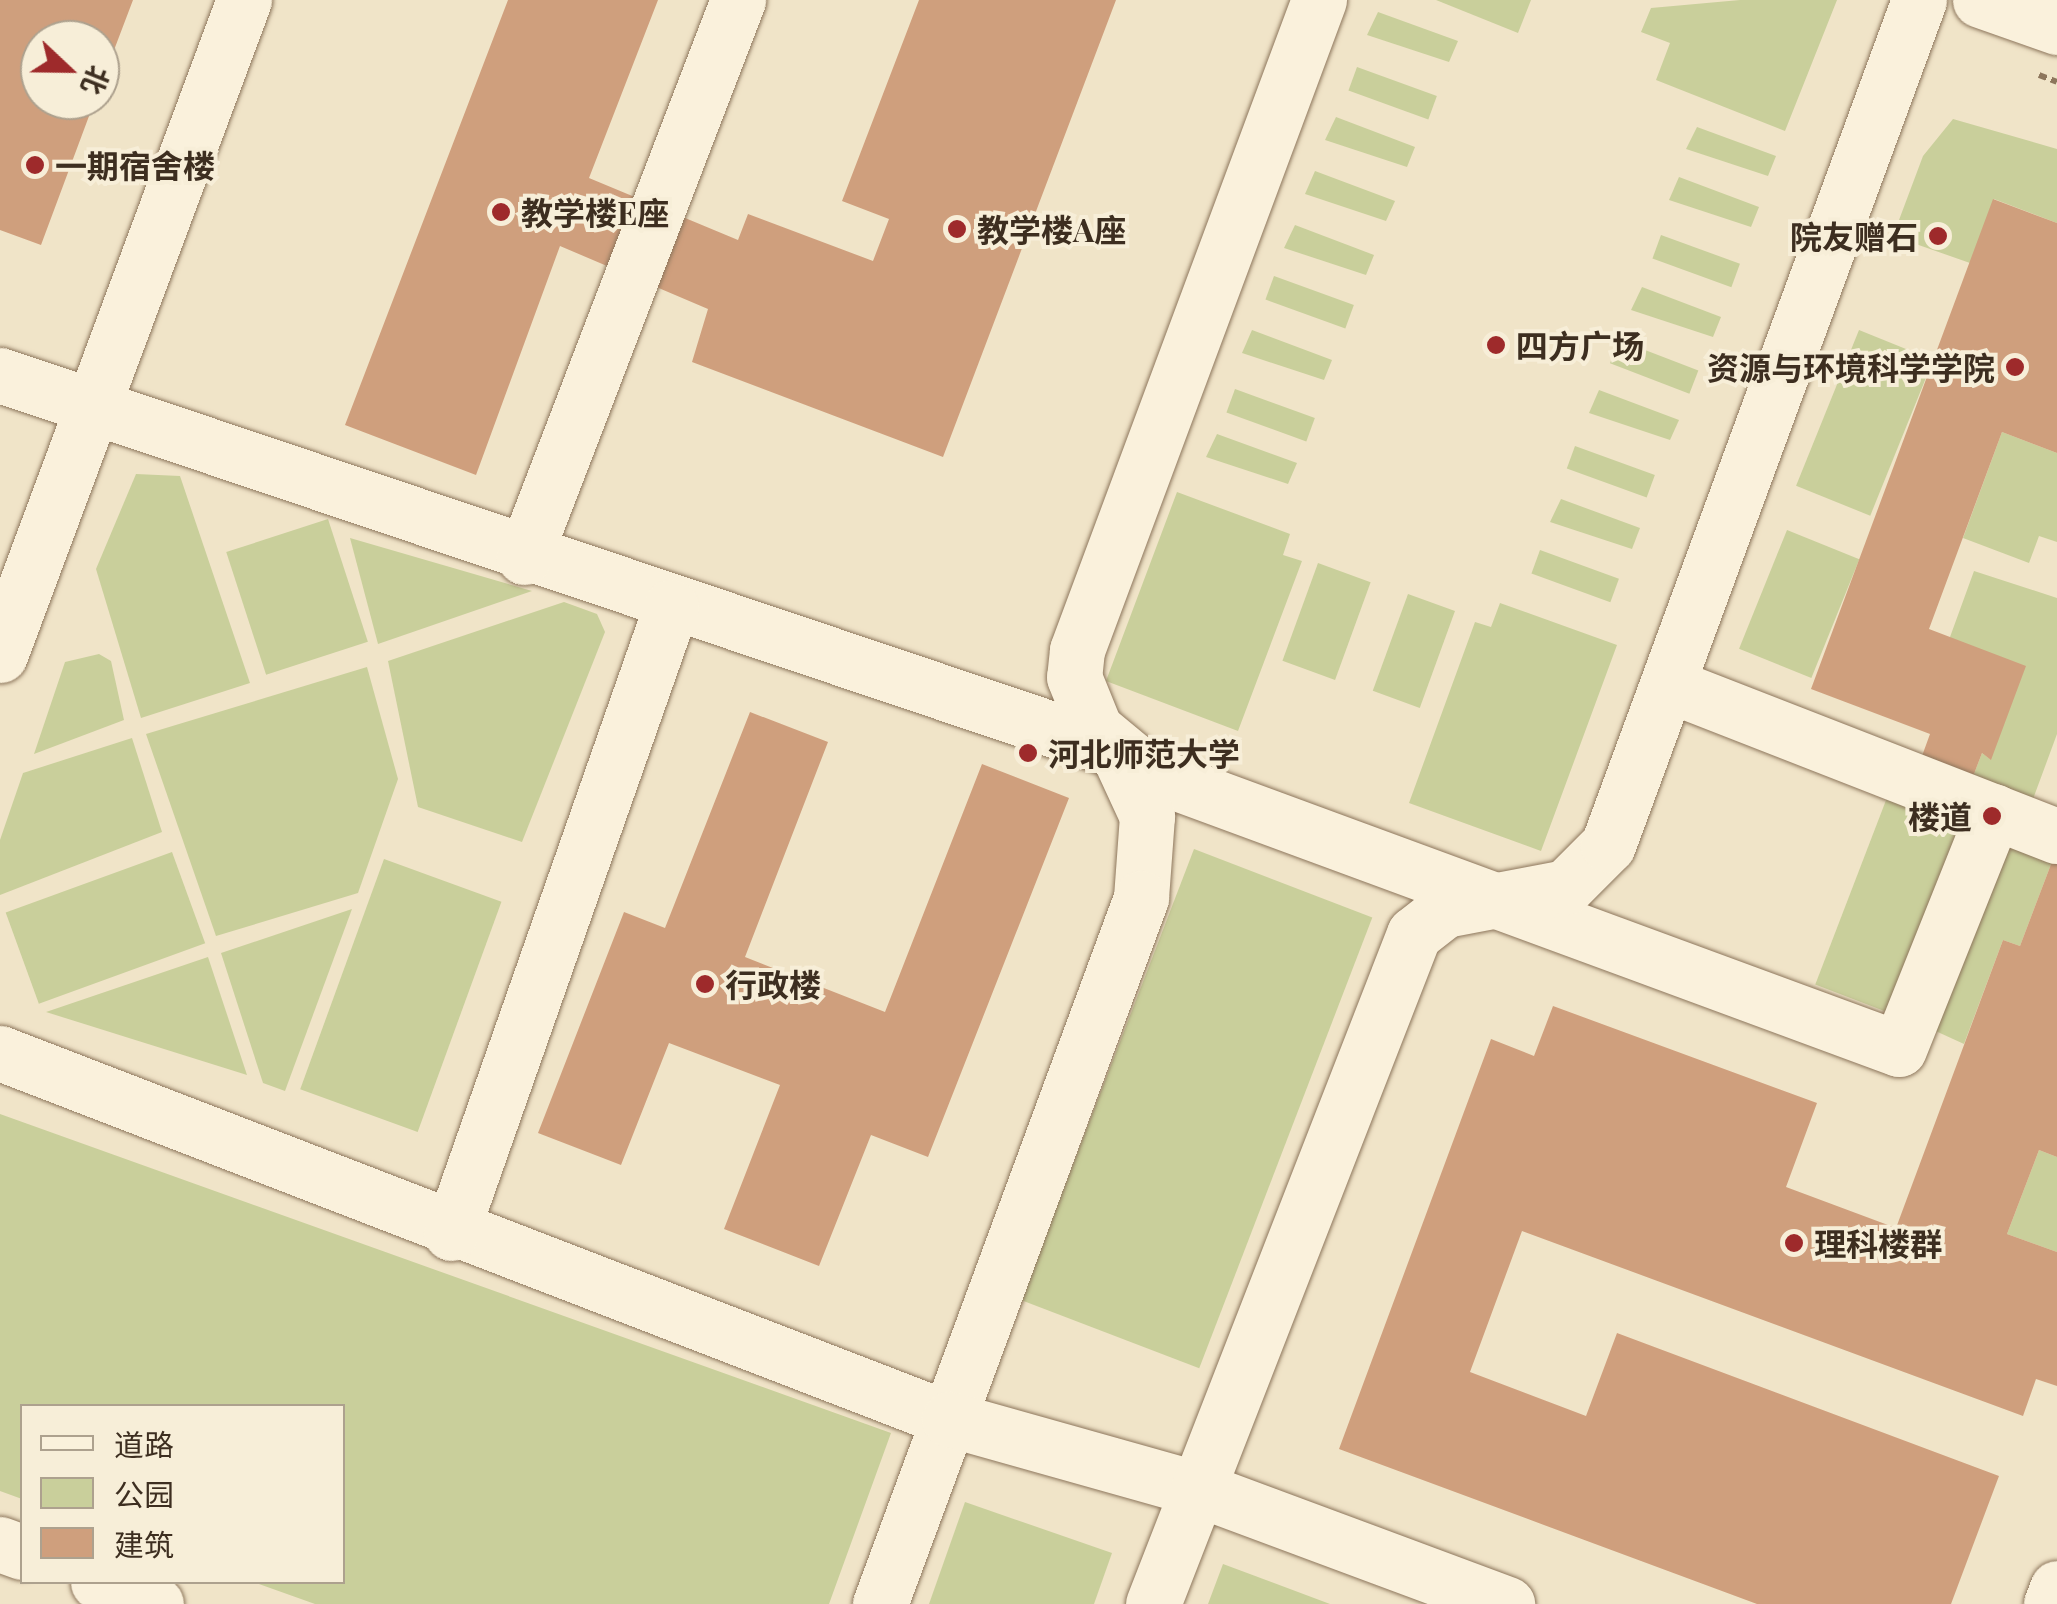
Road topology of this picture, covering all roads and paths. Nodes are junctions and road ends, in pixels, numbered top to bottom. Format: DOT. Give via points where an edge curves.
graph roads {
  1 [pos="244,0"];
  2 [pos="738,0"];
  3 [pos="1319,0"];
  4 [pos="1919,0"];
  5 [pos="1980,0"];
  6 [pos="2057,28"];
  7 [pos="0,375"];
  8 [pos="92,410"];
  9 [pos="524,557"];
  10 [pos="671,607"];
  11 [pos="0,655"];
  12 [pos="1668,685"];
  13 [pos="1116,751"];
  14 [pos="1994,812"];
  15 [pos="2055,828"];
  16 [pos="1494,904"];
  17 [pos="0,1053"];
  18 [pos="451,1233"];
  19 [pos="948,1418"];
  20 [pos="1198,1489"];
  21 [pos="103,1584"];
  22 [pos="2057,1588"];
  23 [pos="156,1604"];
  24 [pos="880,1604"];
  25 [pos="1153,1604"];
  26 [pos="1507,1604"];
  27 [pos="2051,1604"];
  1 -- 8 [label="street"];
  2 -- 9 [label="street"];
  3 -- 13 [label="street" via="1076,650 1081,702"];
  4 -- 12 [label="street"];
  5 -- 6 [label="street"];
  7 -- 8 [label="street"];
  8 -- 9 [label="street"];
  8 -- 11 [label="street"];
  9 -- 10 [label="street"];
  10 -- 13 [label="street"];
  10 -- 18 [label="street"];
  12 -- 14 [label="street"];
  12 -- 16 [label="street" via="1608,846 1566,886"];
  13 -- 16 [label="street" via="1148,772"];
  13 -- 19 [label="street" via="1148,816 1141,898"];
  14 -- 15 [label="street"];
  14 -- 16 [label="street" via="1899,1049 1562,918"];
  16 -- 20 [label="street" via="1445,910 1414,934"];
  17 -- 18 [label="street"];
  18 -- 19 [label="street"];
  19 -- 20 [label="street"];
  19 -- 24 [label="street"];
  20 -- 25 [label="street"];
  20 -- 26 [label="street"];
  21 -- 23 [label="street"];
  22 -- 27 [label="street"];
}
